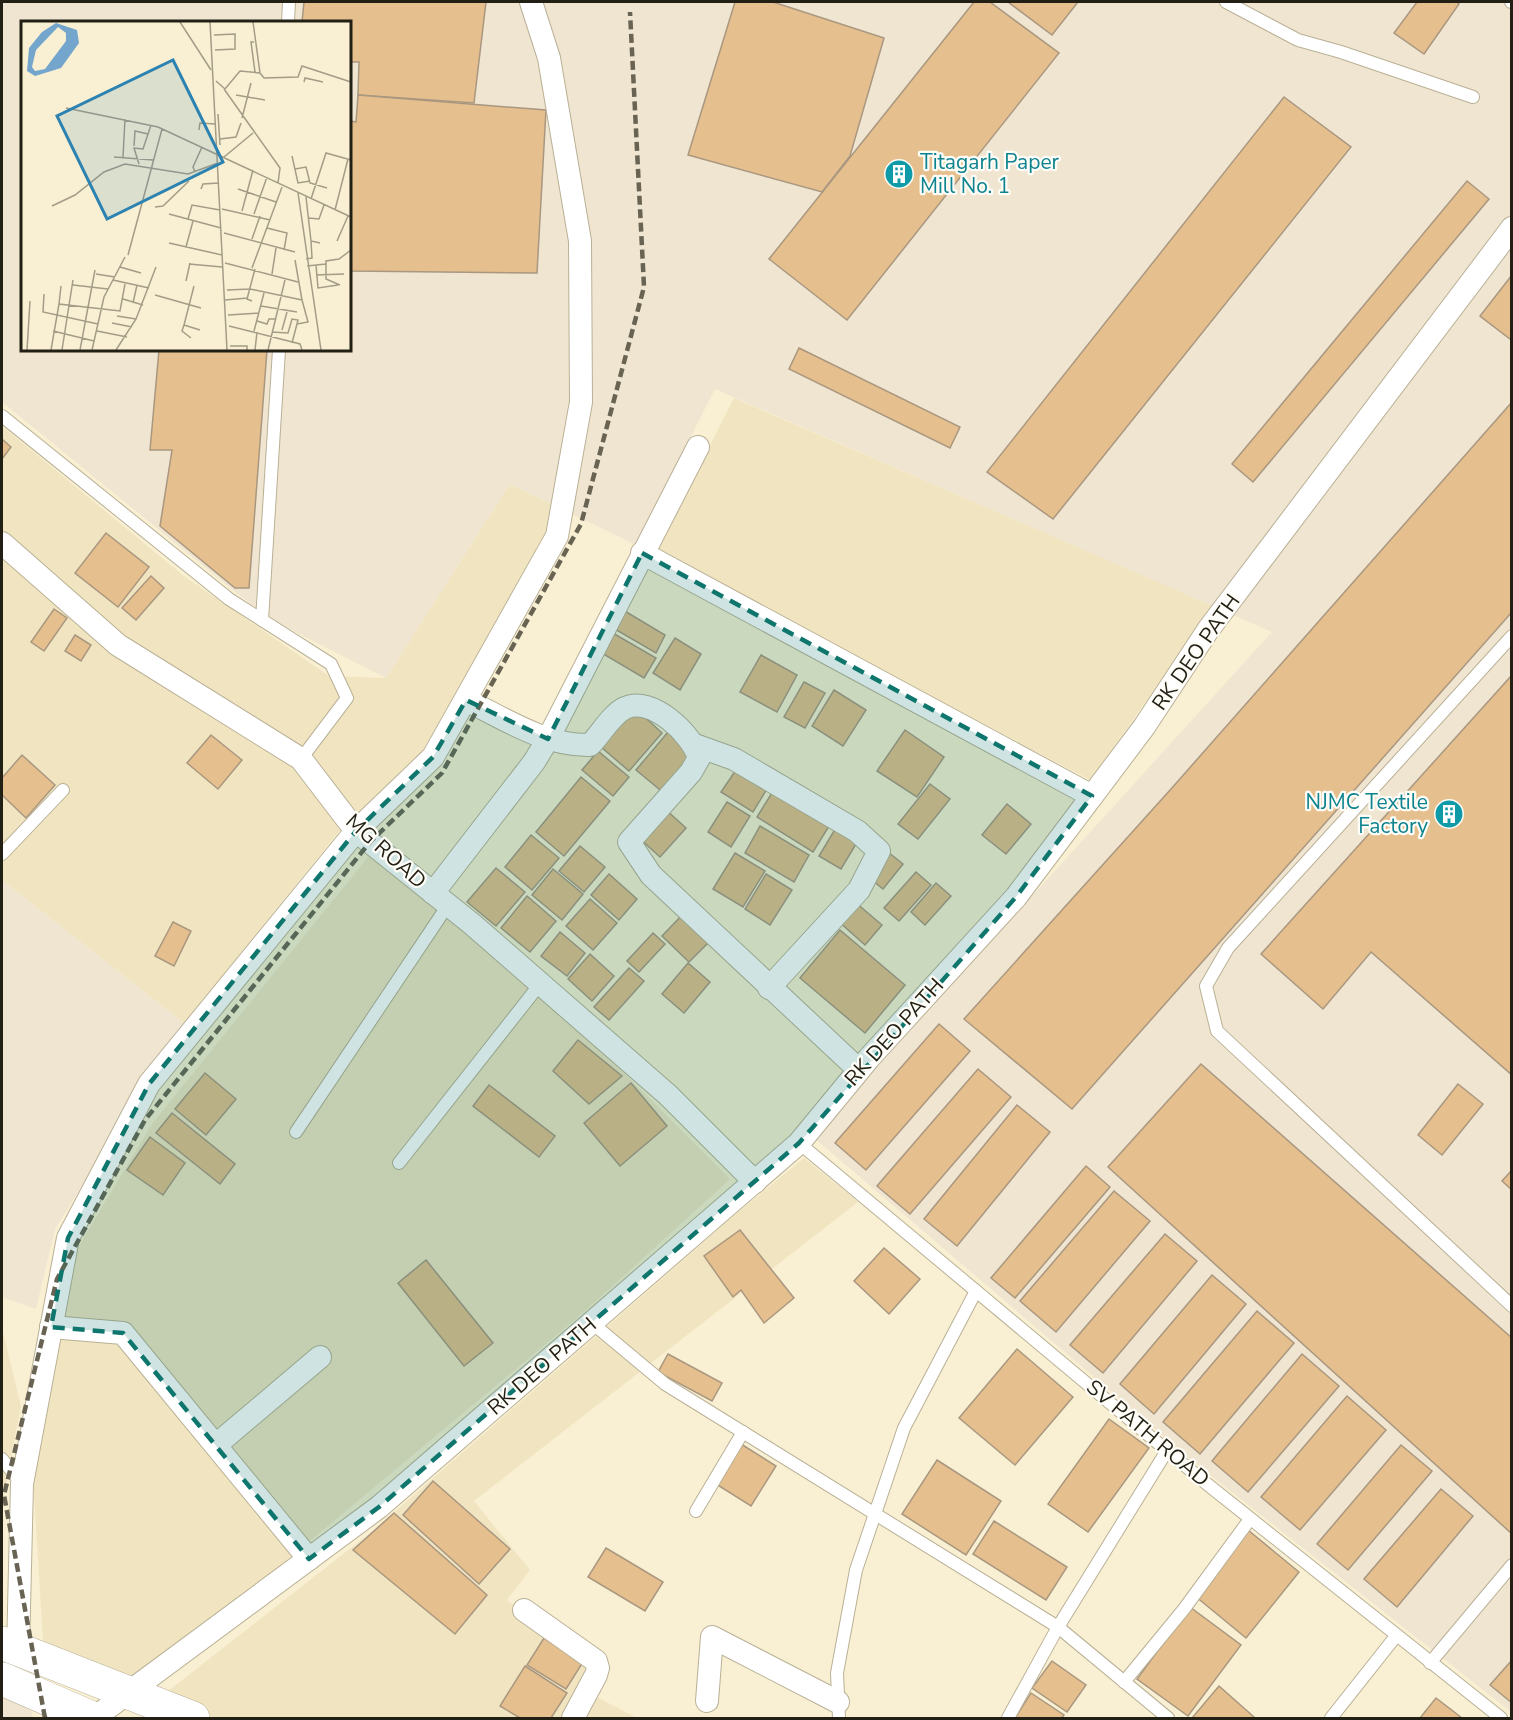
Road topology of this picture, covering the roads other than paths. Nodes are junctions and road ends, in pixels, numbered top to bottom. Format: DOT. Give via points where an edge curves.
graph roads {
  1 [pos="289,2"];
  2 [pos="531,2"];
  3 [pos="1226,2"];
  4 [pos="288,21"];
  5 [pos="1473,97"];
  6 [pos="1512,228"];
  7 [pos="279,351"];
  8 [pos="2,416"];
  9 [pos="698,447"];
  10 [pos="2,543"];
  11 [pos="642,553"];
  12 [pos="262,620"];
  13 [pos="1512,636"];
  14 [pos="466,700"];
  15 [pos="548,739"];
  16 [pos="695,745"];
  17 [pos="302,759"];
  18 [pos="63,790"];
  19 [pos="1092,796"];
  20 [pos="356,831"];
  21 [pos="2,854"];
  22 [pos="440,899"];
  23 [pos="540,984"];
  24 [pos="770,988"];
  25 [pos="859,1070"];
  26 [pos="296,1132"];
  27 [pos="799,1143"];
  28 [pos="399,1163"];
  29 [pos="755,1182"];
  30 [pos="976,1291"];
  31 [pos="1512,1306"];
  32 [pos="592,1323"];
  33 [pos="51,1327"];
  34 [pos="320,1357"];
  35 [pos="743,1432"];
  36 [pos="216,1445"];
  37 [pos="1168,1449"];
  38 [pos="2,1459"];
  39 [pos="22,1484"];
  40 [pos="696,1510"];
  41 [pos="875,1514"];
  42 [pos="1250,1518"];
  43 [pos="309,1559"];
  44 [pos="1512,1565"];
  45 [pos="524,1610"];
  46 [pos="1058,1627"];
  47 [pos="1396,1636"];
  48 [pos="10,1647"];
  49 [pos="1430,1663"];
  50 [pos="2,1679"];
  51 [pos="1124,1682"];
  52 [pos="127,1694"];
  53 [pos="707,1701"];
  54 [pos="839,1710"];
  55 [pos="93,1719"];
  56 [pos="193,1719"];
  57 [pos="573,1719"];
  58 [pos="1008,1719"];
  59 [pos="1168,1719"];
  60 [pos="1331,1719"];
  61 [pos="1501,1719"];
  1 -- 4 [label="lane"];
  2 -- 14 [label="street" via="549,58 580,241 581,402 557,536"];
  3 -- 5 [label="lane" via="1298,40"];
  6 -- 19 [label="street, RK DEO PATH" via="1208,630 1144,727"];
  7 -- 12 [label="lane"];
  8 -- 12 [label="lane" via="229,599"];
  9 -- 11 [label="street"];
  10 -- 17 [label="street, MG ROAD" via="118,645"];
  11 -- 15 [label="street"];
  11 -- 19 [label="street"];
  12 -- 17 [label="lane" via="331,664 347,698"];
  13 -- 31 [label="lane" via="1228,948 1206,986 1217,1031"];
  14 -- 15 [label="street"];
  14 -- 20 [label="street" via="433,757"];
  15 -- 16 [label="street" via="590,745 623,708 637,704 651,708 686,733"];
  15 -- 22 [label="street"];
  16 -- 24 [label="street" via="699,758 690,772 629,842 651,875"];
  16 -- 24 [label="street" via="734,759 857,831 879,851 858,890"];
  17 -- 20 [label="street, MG ROAD"];
  18 -- 21 [label="lane"];
  19 -- 25 [label="street, RK DEO PATH" via="1016,897"];
  20 -- 22 [label="street, MG ROAD"];
  20 -- 33 [label="street" via="149,1084 68,1238"];
  22 -- 23 [label="street, MG ROAD"];
  22 -- 26 [label="lane"];
  23 -- 28 [label="lane"];
  23 -- 29 [label="street, MG ROAD" via="668,1095"];
  24 -- 25 [label="street"];
  25 -- 27 [label="street, RK DEO PATH"];
  27 -- 29 [label="street, RK DEO PATH"];
  27 -- 30 [label="lane, SV PATH ROAD"];
  29 -- 32 [label="street, RK DEO PATH"];
  30 -- 37 [label="lane, SV PATH ROAD"];
  30 -- 41 [label="lane" via="904,1428"];
  32 -- 35 [label="lane" via="665,1384"];
  32 -- 43 [label="street, RK DEO PATH" via="379,1507"];
  33 -- 36 [label="street" via="123,1333"];
  33 -- 39 [label="street"];
  34 -- 36 [label="street"];
  35 -- 40 [label="lane"];
  35 -- 41 [label="lane"];
  36 -- 43 [label="street"];
  37 -- 42 [label="lane, SV PATH ROAD"];
  37 -- 46 [label="lane"];
  38 -- 39 [label="lane"];
  39 -- 48 [label="street"];
  41 -- 46 [label="lane"];
  41 -- 54 [label="lane" via="856,1570 837,1673"];
  42 -- 47 [label="lane, SV PATH ROAD"];
  42 -- 51 [label="lane" via="1184,1609"];
  43 -- 52 [label="street, RK DEO PATH"];
  44 -- 49 [label="lane"];
  45 -- 57 [label="street" via="596,1661 596,1675"];
  46 -- 51 [label="lane"];
  46 -- 58 [label="lane"];
  47 -- 49 [label="lane, SV PATH ROAD"];
  47 -- 60 [label="lane"];
  48 -- 52 [label="main road"];
  49 -- 61 [label="lane, SV PATH ROAD"];
  50 -- 55 [label="main road"];
  51 -- 59 [label="lane"];
  52 -- 55 [label="street, RK DEO PATH"];
  52 -- 56 [label="main road"];
  53 -- 54 [label="street" via="712,1637"];
}
